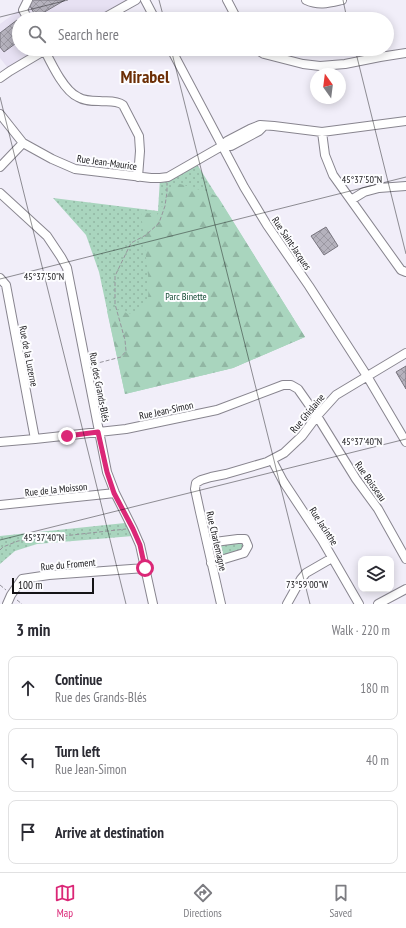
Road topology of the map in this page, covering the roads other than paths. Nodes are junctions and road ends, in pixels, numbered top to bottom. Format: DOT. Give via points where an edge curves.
graph roads {
  1 [pos="28,0"];
  2 [pos="136,0"];
  3 [pos="145,0"];
  4 [pos="227,0"];
  5 [pos="306,0"];
  6 [pos="342,0"];
  7 [pos="25,12"];
  8 [pos="115,12"];
  9 [pos="151,12"];
  10 [pos="233,12"];
  11 [pos="406,53"];
  12 [pos="394,54"];
  13 [pos="34,56"];
  14 [pos="49,56"];
  15 [pos="175,56"];
  16 [pos="272,56"];
  17 [pos="380,56"];
  18 [pos="0,78"];
  19 [pos="0,114"];
  20 [pos="406,121"];
  21 [pos="322,132"];
  22 [pos="23,143"];
  23 [pos="222,146"];
  24 [pos="0,167"];
  25 [pos="138,177"];
  26 [pos="406,186"];
  27 [pos="0,193"];
  28 [pos="351,200"];
  29 [pos="406,272"];
  30 [pos="0,278"];
  31 [pos="406,353"];
  32 [pos="367,376"];
  33 [pos="316,416"];
  34 [pos="98,432"];
  35 [pos="35,440"];
  36 [pos="0,442"];
  37 [pos="406,442"];
  38 [pos="272,460"];
  39 [pos="196,483"];
  40 [pos="114,493"];
  41 [pos="0,505"];
  42 [pos="207,544"];
  43 [pos="332,558"];
  44 [pos="406,559"];
  45 [pos="211,563"];
  46 [pos="145,568"];
  47 [pos="406,589"];
  48 [pos="7,604"];
  49 [pos="153,604"];
  50 [pos="221,604"];
  51 [pos="287,604"];
  52 [pos="359,604"];
  53 [pos="378,604"];
  1 -- 7 [label="street"];
  2 -- 8 [label="street"];
  3 -- 9 [label="street"];
  4 -- 10 [label="street"];
  5 -- 6 [label="street" via="324,4"];
  11 -- 12 [label="street"];
  13 -- 18 [label="street"];
  14 -- 25 [label="street" via="63,82 76,97 89,101 119,102 123,105 139,136"];
  15 -- 23 [label="street, Rue Saint-Jacques"];
  16 -- 17 [label="street" via="320,66 345,64"];
  19 -- 22 [label="street, Rue Jean-Maurice"];
  20 -- 21 [label="street, Rue Jean-Maurice"];
  21 -- 23 [label="street, Rue Jean-Maurice" via="265,126 231,146"];
  21 -- 28 [label="street" via="325,155 333,175"];
  22 -- 24 [label="street"];
  22 -- 25 [label="street, Rue Jean-Maurice" via="76,169"];
  23 -- 25 [label="street, Rue Jean-Maurice" via="168,177"];
  23 -- 32 [label="street, Rue Saint-Jacques" via="267,225"];
  26 -- 28 [label="street" via="379,188 364,192"];
  27 -- 34 [label="street, Rue des Grands-Blés" via="47,236 67,268"];
  28 -- 29 [label="street" via="401,270"];
  30 -- 35 [label="street, Rue de la Luzerne" via="6,285"];
  31 -- 32 [label="street, Rue Ghislaine"];
  32 -- 33 [label="street, Rue Ghislaine" via="336,395"];
  32 -- 37 [label="street, Rue Saint-Jacques"];
  33 -- 34 [label="street, Rue Jean-Simon" via="298,389 284,385 217,410 126,429"];
  33 -- 38 [label="street, Rue Ghislaine" via="302,436 284,453"];
  33 -- 44 [label="street, Rue Boisseau" via="378,509"];
  34 -- 35 [label="street, Rue Jean-Simon"];
  34 -- 40 [label="street, Rue des Grands-Blés"];
  35 -- 36 [label="street, Rue Jean-Simon"];
  38 -- 39 [label="street, Rue Ghislaine"];
  38 -- 43 [label="street, Rue Jacinthe"];
  39 -- 42 [label="street, Rue Charlemagne"];
  40 -- 41 [label="street, Rue de la Moisson"];
  40 -- 46 [label="street, Rue des Grands-Blés" via="140,545"];
  42 -- 45 [label="street, Rue Charlemagne"];
  42 -- 45 [label="street" via="246,539 248,546 244,553"];
  43 -- 51 [label="street" via="306,573"];
  43 -- 52 [label="street, Rue Jacinthe"];
  45 -- 50 [label="street, Rue Charlemagne"];
  46 -- 48 [label="street, Rue du Froment" via="22,579"];
  46 -- 49 [label="street, Rue des Grands-Blés"];
  47 -- 53 [label="street"];
}
